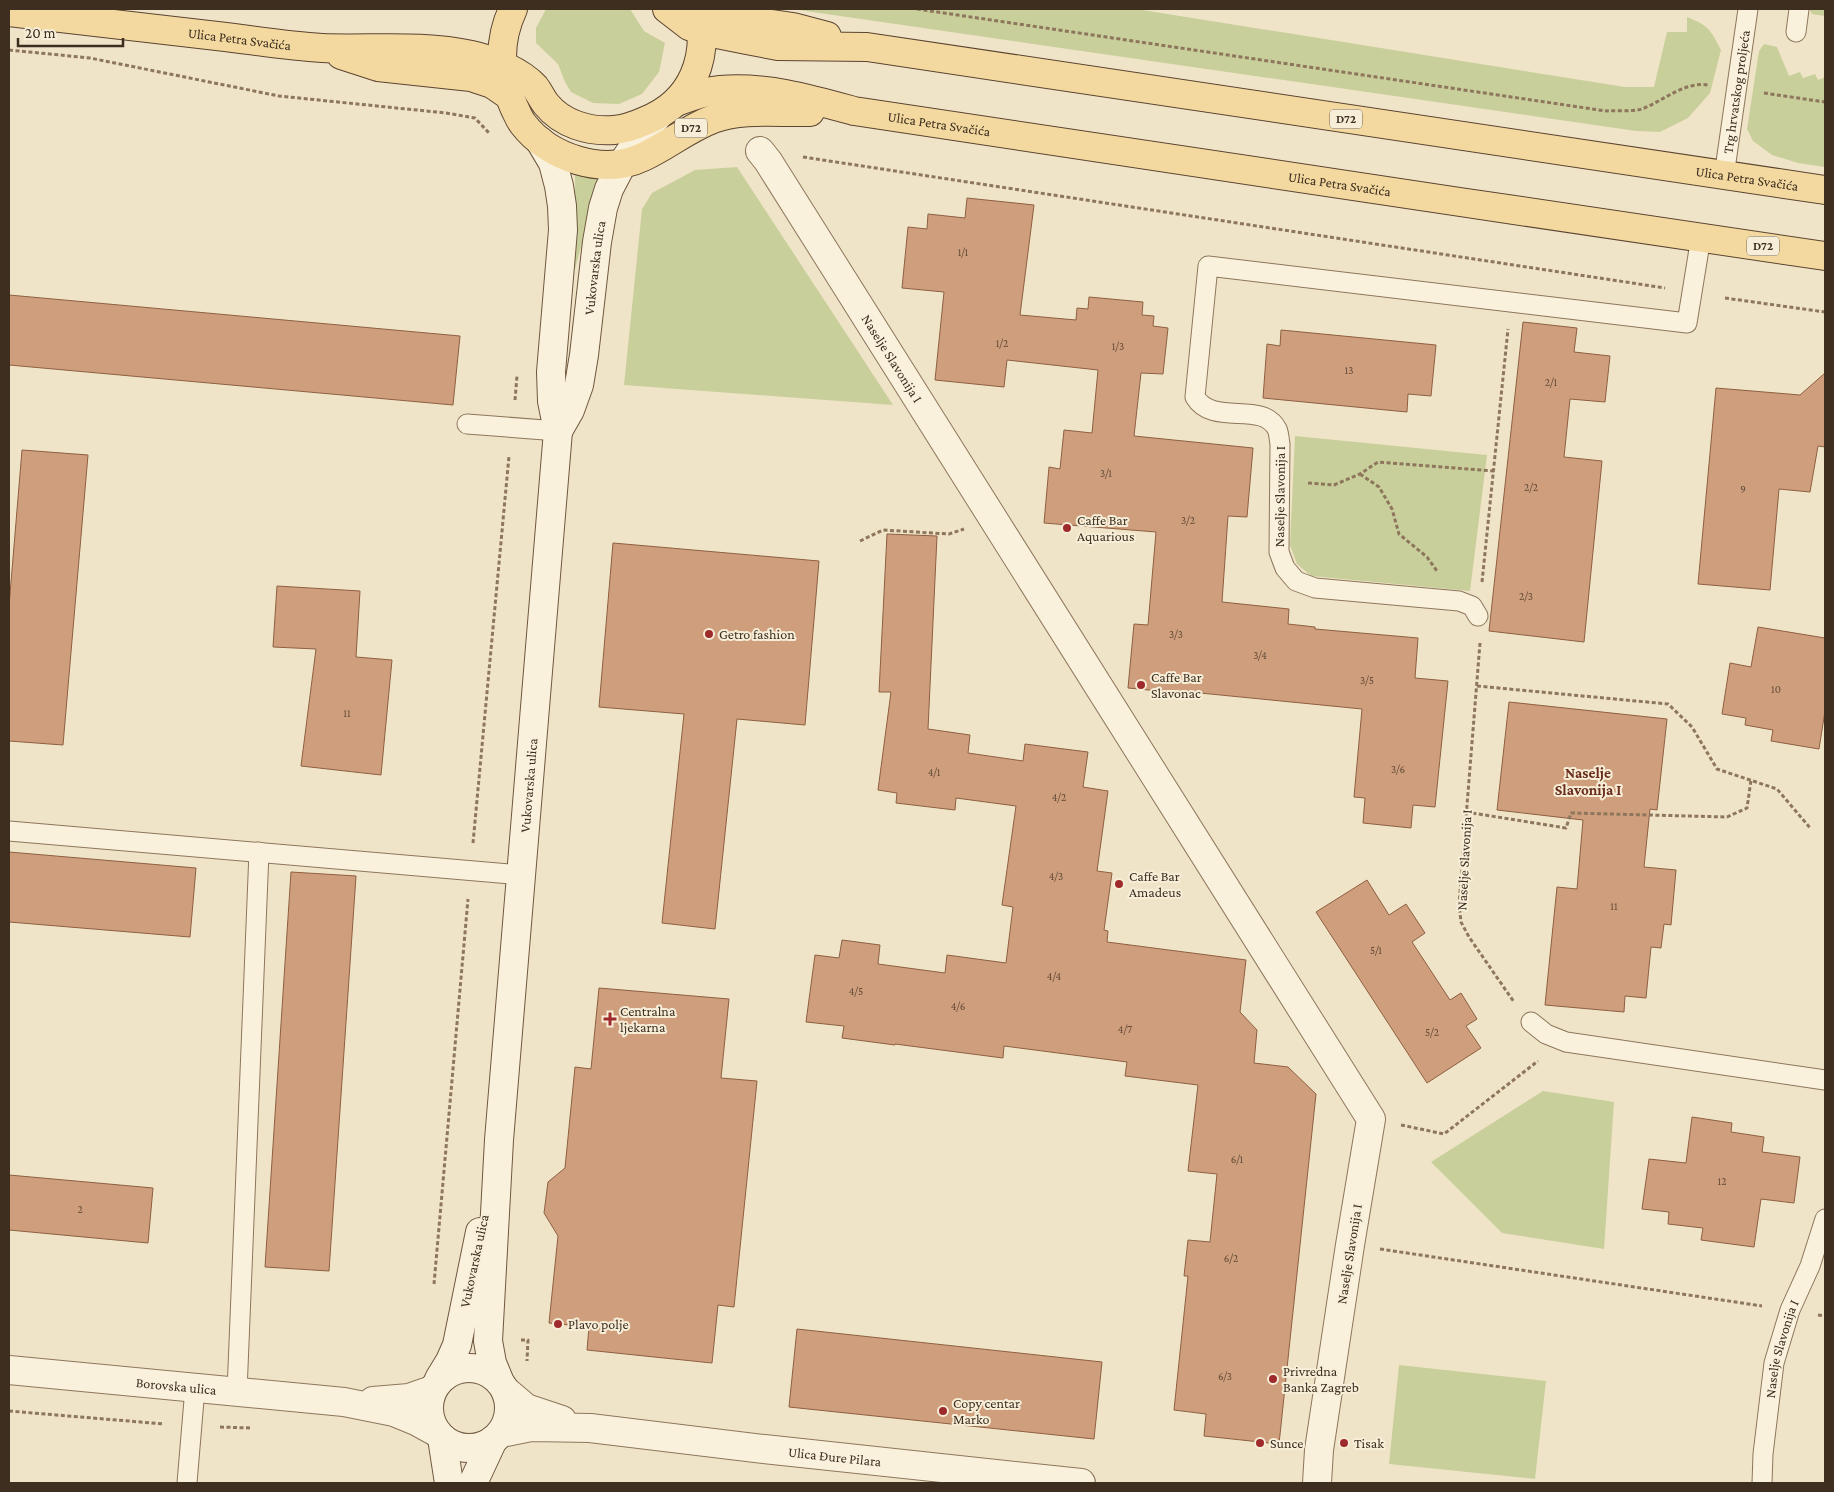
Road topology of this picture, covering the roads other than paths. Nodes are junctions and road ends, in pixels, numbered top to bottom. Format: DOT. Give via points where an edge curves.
graph roads {
  1 [pos="513,9"];
  2 [pos="667,9"];
  3 [pos="1748,9"];
  4 [pos="1799,9"];
  5 [pos="9,12"];
  6 [pos="706,16"];
  7 [pos="1796,32"];
  8 [pos="321,48"];
  9 [pos="502,65"];
  10 [pos="508,95"];
  11 [pos="679,101"];
  12 [pos="854,111"];
  13 [pos="657,116"];
  14 [pos="540,141"];
  15 [pos="760,151"];
  16 [pos="622,164"];
  17 [pos="1724,176"];
  18 [pos="1825,190"];
  19 [pos="1702,237"];
  20 [pos="1825,256"];
  21 [pos="467,424"];
  22 [pos="558,431"];
  23 [pos="1478,616"];
  24 [pos="9,831"];
  25 [pos="259,852"];
  26 [pos="521,875"];
  27 [pos="1531,1022"];
  28 [pos="1825,1080"];
  29 [pos="499,1140"];
  30 [pos="1825,1219"];
  31 [pos="9,1370"];
  32 [pos="436,1385"];
  33 [pos="503,1386"];
  34 [pos="195,1388"];
  35 [pos="237,1392"];
  36 [pos="344,1402"];
  37 [pos="590,1428"];
  38 [pos="439,1435"];
  39 [pos="497,1437"];
  40 [pos="977,1477"];
  41 [pos="187,1483"];
  42 [pos="449,1483"];
  43 [pos="473,1483"];
  44 [pos="1081,1483"];
  45 [pos="1317,1483"];
  46 [pos="1762,1483"];
  1 -- 9 [label="main road, D72" via="502,44"];
  2 -- 6 [label="main road, D72" via="689,26"];
  3 -- 17 [label="lane, Trg hrvatskog proljeća"];
  4 -- 7 [label="lane"];
  5 -- 8 [label="main road, Ulica Petra Svačića / D72"];
  6 -- 11 [label="main road, D72" via="699,62"];
  6 -- 17 [label="main road, Ulica Petra Svačića / D72" via="793,27 867,47"];
  8 -- 9 [label="main road, D72" via="432,50 469,54"];
  8 -- 10 [label="main road, D72" via="378,67 472,77 492,84"];
  9 -- 10 [label="main road, D72"];
  9 -- 13 [label="main road, D72" via="535,86 546,104 559,117 574,125 592,130 616,130"];
  10 -- 14 [label="main road, D72" via="522,124"];
  11 -- 12 [label="main road, D72" via="718,90 742,89 785,94"];
  11 -- 13 [label="main road, D72"];
  12 -- 16 [label="main road, D72" via="746,113 714,119 687,130 641,158"];
  12 -- 19 [label="main road, Ulica Petra Svačića / D72"];
  13 -- 16 [label="street, Vukovarska ulica"];
  14 -- 16 [label="main road, D72" via="582,162"];
  14 -- 22 [label="street, Vukovarska ulica" via="553,163 562,206 563,230 551,372"];
  15 -- 45 [label="street, Naselje Slavonija I" via="1372,1119 1319,1450"];
  16 -- 22 [label="street, Vukovarska ulica" via="603,208 579,385"];
  17 -- 18 [label="main road, Ulica Petra Svačića / D72"];
  19 -- 20 [label="main road, Ulica Petra Svačića / D72"];
  19 -- 23 [label="lane, Naselje Slavonija I" via="1688,323 1208,266 1195,397 1200,405 1212,412 1269,419 1277,430 1280,444 1279,552 1285,568 1296,581 1315,588 1459,601 1472,606"];
  21 -- 22 [label="lane"];
  22 -- 26 [label="street, Vukovarska ulica"];
  24 -- 25 [label="lane"];
  25 -- 26 [label="lane"];
  25 -- 35 [label="lane"];
  26 -- 29 [label="street, Vukovarska ulica"];
  27 -- 28 [label="lane" via="1546,1034 1566,1042"];
  29 -- 32 [label="street, Vukovarska ulica" via="457,1345"];
  29 -- 33 [label="street, Vukovarska ulica" via="488,1341 492,1362"];
  30 -- 46 [label="lane, Naselje Slavonija I" via="1810,1266 1790,1310 1774,1363"];
  31 -- 34 [label="street, Borovska ulica"];
  32 -- 33 [label="street" via="450,1372 476,1368 489,1372"];
  32 -- 36 [label="street, Borovska ulica" via="409,1398"];
  32 -- 38 [label="street" via="429,1401 429,1412"];
  33 -- 37 [label="street, Ulica Đure Pilara" via="526,1408"];
  33 -- 39 [label="street" via="509,1412 507,1423"];
  34 -- 35 [label="street, Borovska ulica"];
  34 -- 41 [label="lane"];
  35 -- 36 [label="street, Borovska ulica"];
  36 -- 38 [label="street, Borovska ulica" via="394,1412"];
  37 -- 39 [label="street, Ulica Đure Pilara" via="532,1427"];
  37 -- 40 [label="street, Ulica Đure Pilara"];
  38 -- 39 [label="street" via="454,1445 467,1448 481,1446"];
  38 -- 42 [label="street"];
  39 -- 43 [label="street"];
  40 -- 44 [label="street, Ulica Đure Pilara"];
}
